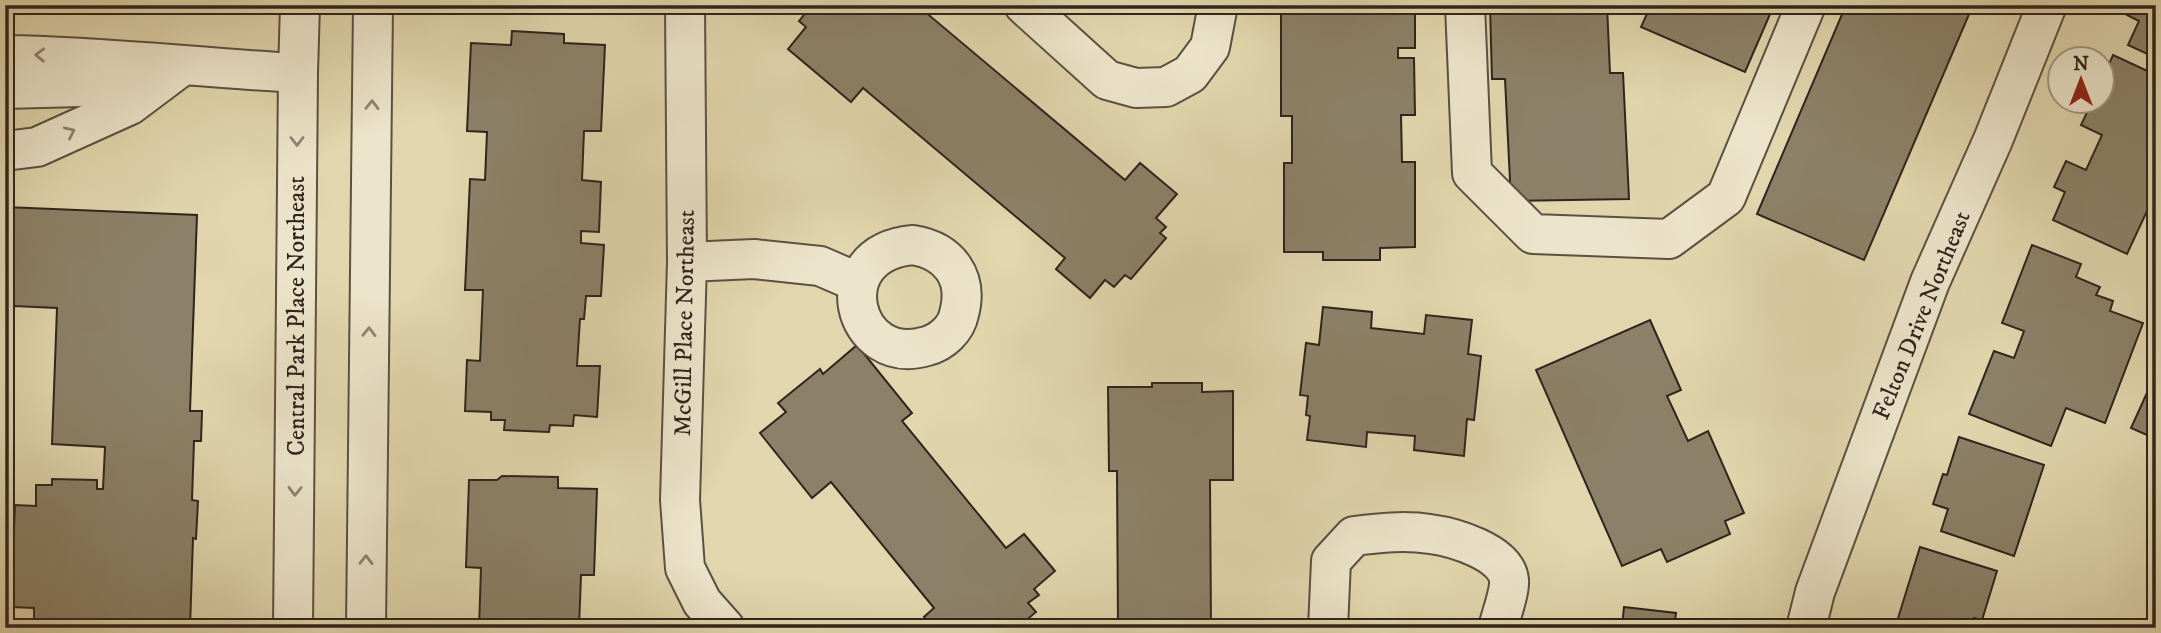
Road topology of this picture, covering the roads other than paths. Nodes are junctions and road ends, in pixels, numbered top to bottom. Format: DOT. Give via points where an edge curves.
graph roads {
  1 [pos="300,5"];
  2 [pos="373,5"];
  3 [pos="685,5"];
  4 [pos="1024,5"];
  5 [pos="1218,5"];
  6 [pos="1465,5"];
  7 [pos="1806,5"];
  8 [pos="2047,5"];
  9 [pos="5,55"];
  10 [pos="140,62"];
  11 [pos="182,66"];
  12 [pos="298,73"];
  13 [pos="5,79"];
  14 [pos="5,89"];
  15 [pos="5,107"];
  16 [pos="5,151"];
  17 [pos="687,262"];
  18 [pos="856,282"];
  19 [pos="293,628"];
  20 [pos="366,628"];
  21 [pos="725,628"];
  22 [pos="1328,628"];
  23 [pos="1499,628"];
  24 [pos="1806,628"];
  1 -- 12 [label="street, Central Park Place Northeast"];
  20 -- 2 [label="street, one-way"];
  3 -- 17 [label="street, McGill Place Northeast"];
  4 -- 5 [label="street" via="1107,80 1136,88 1166,87 1190,74 1210,47"];
  6 -- 7 [label="street" via="1472,173 1533,234 1669,239 1726,197"];
  8 -- 24 [label="street, Felton Drive Northeast" via="1930,282 1815,592"];
  10 -- 9 [label="street, one-way" via="76,55"];
  10 -- 11 [label="street"];
  10 -- 14 [label="street" via="80,87"];
  11 -- 12 [label="street"];
  16 -- 11 [label="street, one-way" via="37,147 130,105"];
  12 -- 19 [label="street, Central Park Place Northeast, one-way"];
  13 -- 14 [label="street"];
  14 -- 15 [label="street"];
  17 -- 18 [label="street" via="754,259 820,266"];
  17 -- 21 [label="street, McGill Place Northeast" via="680,500 685,568 702,602"];
  22 -- 23 [label="street" via="1331,561 1354,536 1383,533 1429,534 1471,544 1499,560 1509,580"];
}
